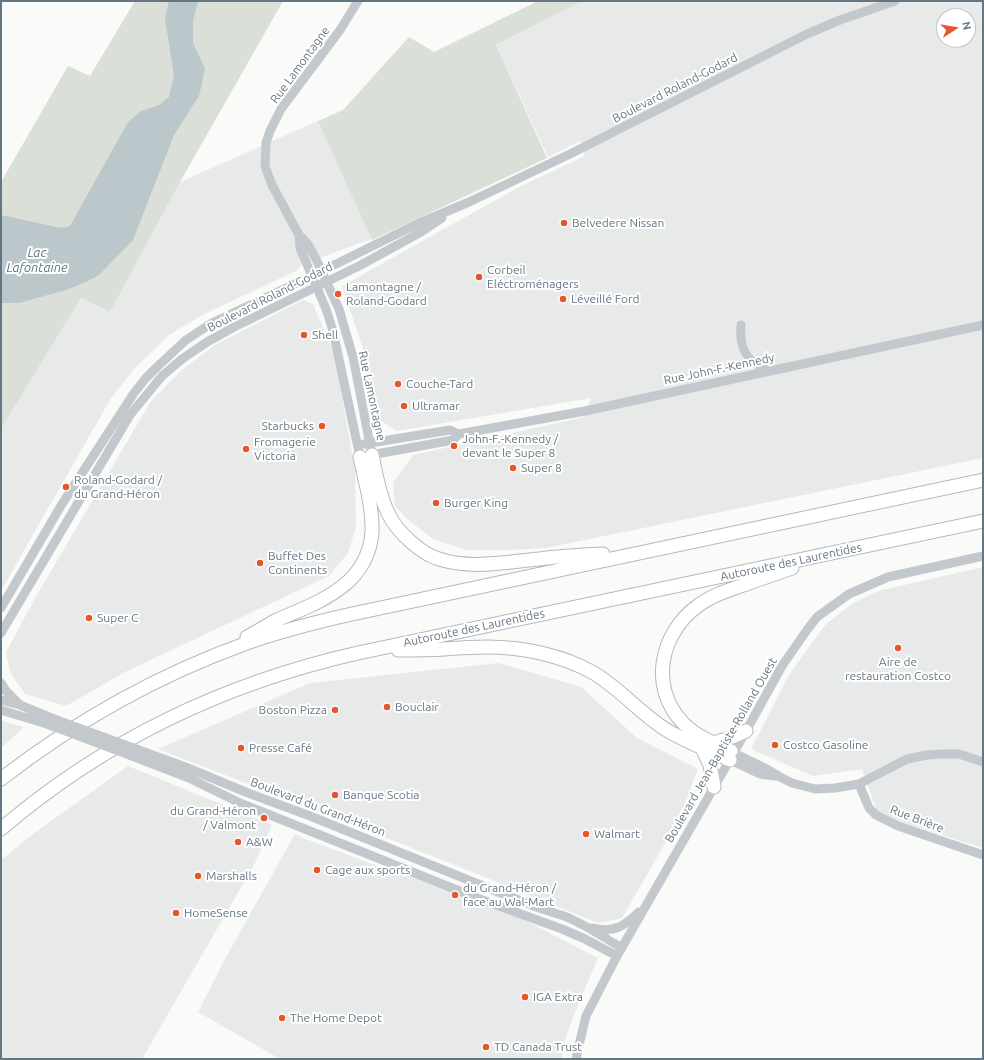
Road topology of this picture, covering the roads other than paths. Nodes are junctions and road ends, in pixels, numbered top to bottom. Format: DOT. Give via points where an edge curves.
graph roads {
  1 [pos="358,1"];
  2 [pos="895,1"];
  3 [pos="469,202"];
  4 [pos="298,234"];
  5 [pos="322,271"];
  6 [pos="312,276"];
  7 [pos="327,282"];
  8 [pos="317,288"];
  9 [pos="741,325"];
  10 [pos="983,325"];
  11 [pos="773,370"];
  12 [pos="365,450"];
  13 [pos="983,480"];
  14 [pos="983,521"];
  15 [pos="849,549"];
  16 [pos="655,550"];
  17 [pos="983,556"];
  18 [pos="1,608"];
  19 [pos="1,633"];
  20 [pos="368,650"];
  21 [pos="218,654"];
  22 [pos="1,683"];
  23 [pos="1,700"];
  24 [pos="20,705"];
  25 [pos="1,710"];
  26 [pos="51,722"];
  27 [pos="746,731"];
  28 [pos="708,745"];
  29 [pos="732,756"];
  30 [pos="983,762"];
  31 [pos="1,779"];
  32 [pos="859,784"];
  33 [pos="714,787"];
  34 [pos="1,829"];
  35 [pos="983,855"];
  36 [pos="646,906"];
  37 [pos="585,926"];
  38 [pos="622,948"];
  39 [pos="616,956"];
  40 [pos="576,1059"];
  1 -- 4 [label="street, Rue Lamontagne" via="340,30 281,109 266,144 266,166 272,185"];
  2 -- 3 [label="street, Boulevard Roland-Godard" via="807,34 577,151"];
  3 -- 5 [label="street, Boulevard Roland-Godard" via="417,224"];
  3 -- 7 [label="street, Boulevard Roland-Godard" via="421,232"];
  4 -- 5 [label="street, Rue Lamontagne" via="307,243"];
  4 -- 6 [label="street, Rue Lamontagne" via="300,248"];
  5 -- 6 [label="street, Boulevard Roland-Godard"];
  5 -- 7 [label="street, Rue Lamontagne"];
  6 -- 8 [label="street, Rue Lamontagne"];
  6 -- 18 [label="street, Boulevard Roland-Godard" via="212,323 186,340 145,378 58,510"];
  7 -- 8 [label="street, Boulevard Roland-Godard"];
  7 -- 12 [label="street, Rue Lamontagne" via="339,309 352,358"];
  8 -- 12 [label="street, Rue Lamontagne" via="334,331"];
  8 -- 19 [label="street, Boulevard Roland-Godard" via="207,342 162,376 130,415"];
  9 -- 11 [label="street" via="740,336 745,352 757,365"];
  10 -- 11 [label="street, Rue John-F.-Kennedy"];
  11 -- 12 [label="street, Rue John-F.-Kennedy" via="459,434 453,440"];
  12 -- 16 [label="highway" via="390,518 410,541 435,558 457,563 490,564"];
  12 -- 21 [label="highway" via="372,531 367,554 359,570 344,586 329,596 276,621"];
  13 -- 16 [label="highway"];
  14 -- 15 [label="highway, Autoroute des Laurentides"];
  15 -- 20 [label="highway, Autoroute des Laurentides"];
  15 -- 28 [label="highway" via="705,600 678,624 668,640 664,656 665,690 680,720"];
  16 -- 21 [label="highway" via="335,618 275,634"];
  17 -- 27 [label="street, Boulevard Jean-Baptiste-Rolland Ouest" via="888,577 849,594 817,617 782,666"];
  20 -- 28 [label="highway" via="493,647 556,657 598,676 677,736"];
  20 -- 34 [label="highway, Autoroute des Laurentides" via="264,679 228,692 160,723 116,746 74,773"];
  21 -- 31 [label="highway" via="113,704 49,744"];
  22 -- 24 [label="street"];
  23 -- 24 [label="street, Boulevard du Grand-Héron"];
  24 -- 26 [label="street, Boulevard du Grand-Héron"];
  25 -- 26 [label="street, Boulevard du Grand-Héron"];
  26 -- 37 [label="street, Boulevard du Grand-Héron, bridge" via="188,768"];
  26 -- 39 [label="street, Boulevard du Grand-Héron, bridge" via="184,776 240,803 431,880 562,929"];
  27 -- 28 [label="highway"];
  27 -- 29 [label="street, Boulevard Jean-Baptiste-Rolland Ouest"];
  28 -- 29 [label="highway"];
  28 -- 33 [label="highway"];
  29 -- 32 [label="street" via="763,767 792,783 814,788"];
  29 -- 33 [label="street, Boulevard Jean-Baptiste-Rolland Ouest"];
  30 -- 32 [label="street" via="959,754 921,756 907,759"];
  32 -- 35 [label="street, Rue Brière" via="876,815 898,826"];
  33 -- 36 [label="street, Boulevard Jean-Baptiste-Rolland Ouest"];
  36 -- 37 [label="street" via="621,927 600,930"];
  36 -- 38 [label="street, Boulevard Jean-Baptiste-Rolland Ouest"];
  37 -- 38 [label="street, Boulevard du Grand-Héron"];
  38 -- 39 [label="street, Boulevard Jean-Baptiste-Rolland Ouest"];
  39 -- 40 [label="street, Boulevard Jean-Baptiste-Rolland Ouest" via="586,1016"];
}
